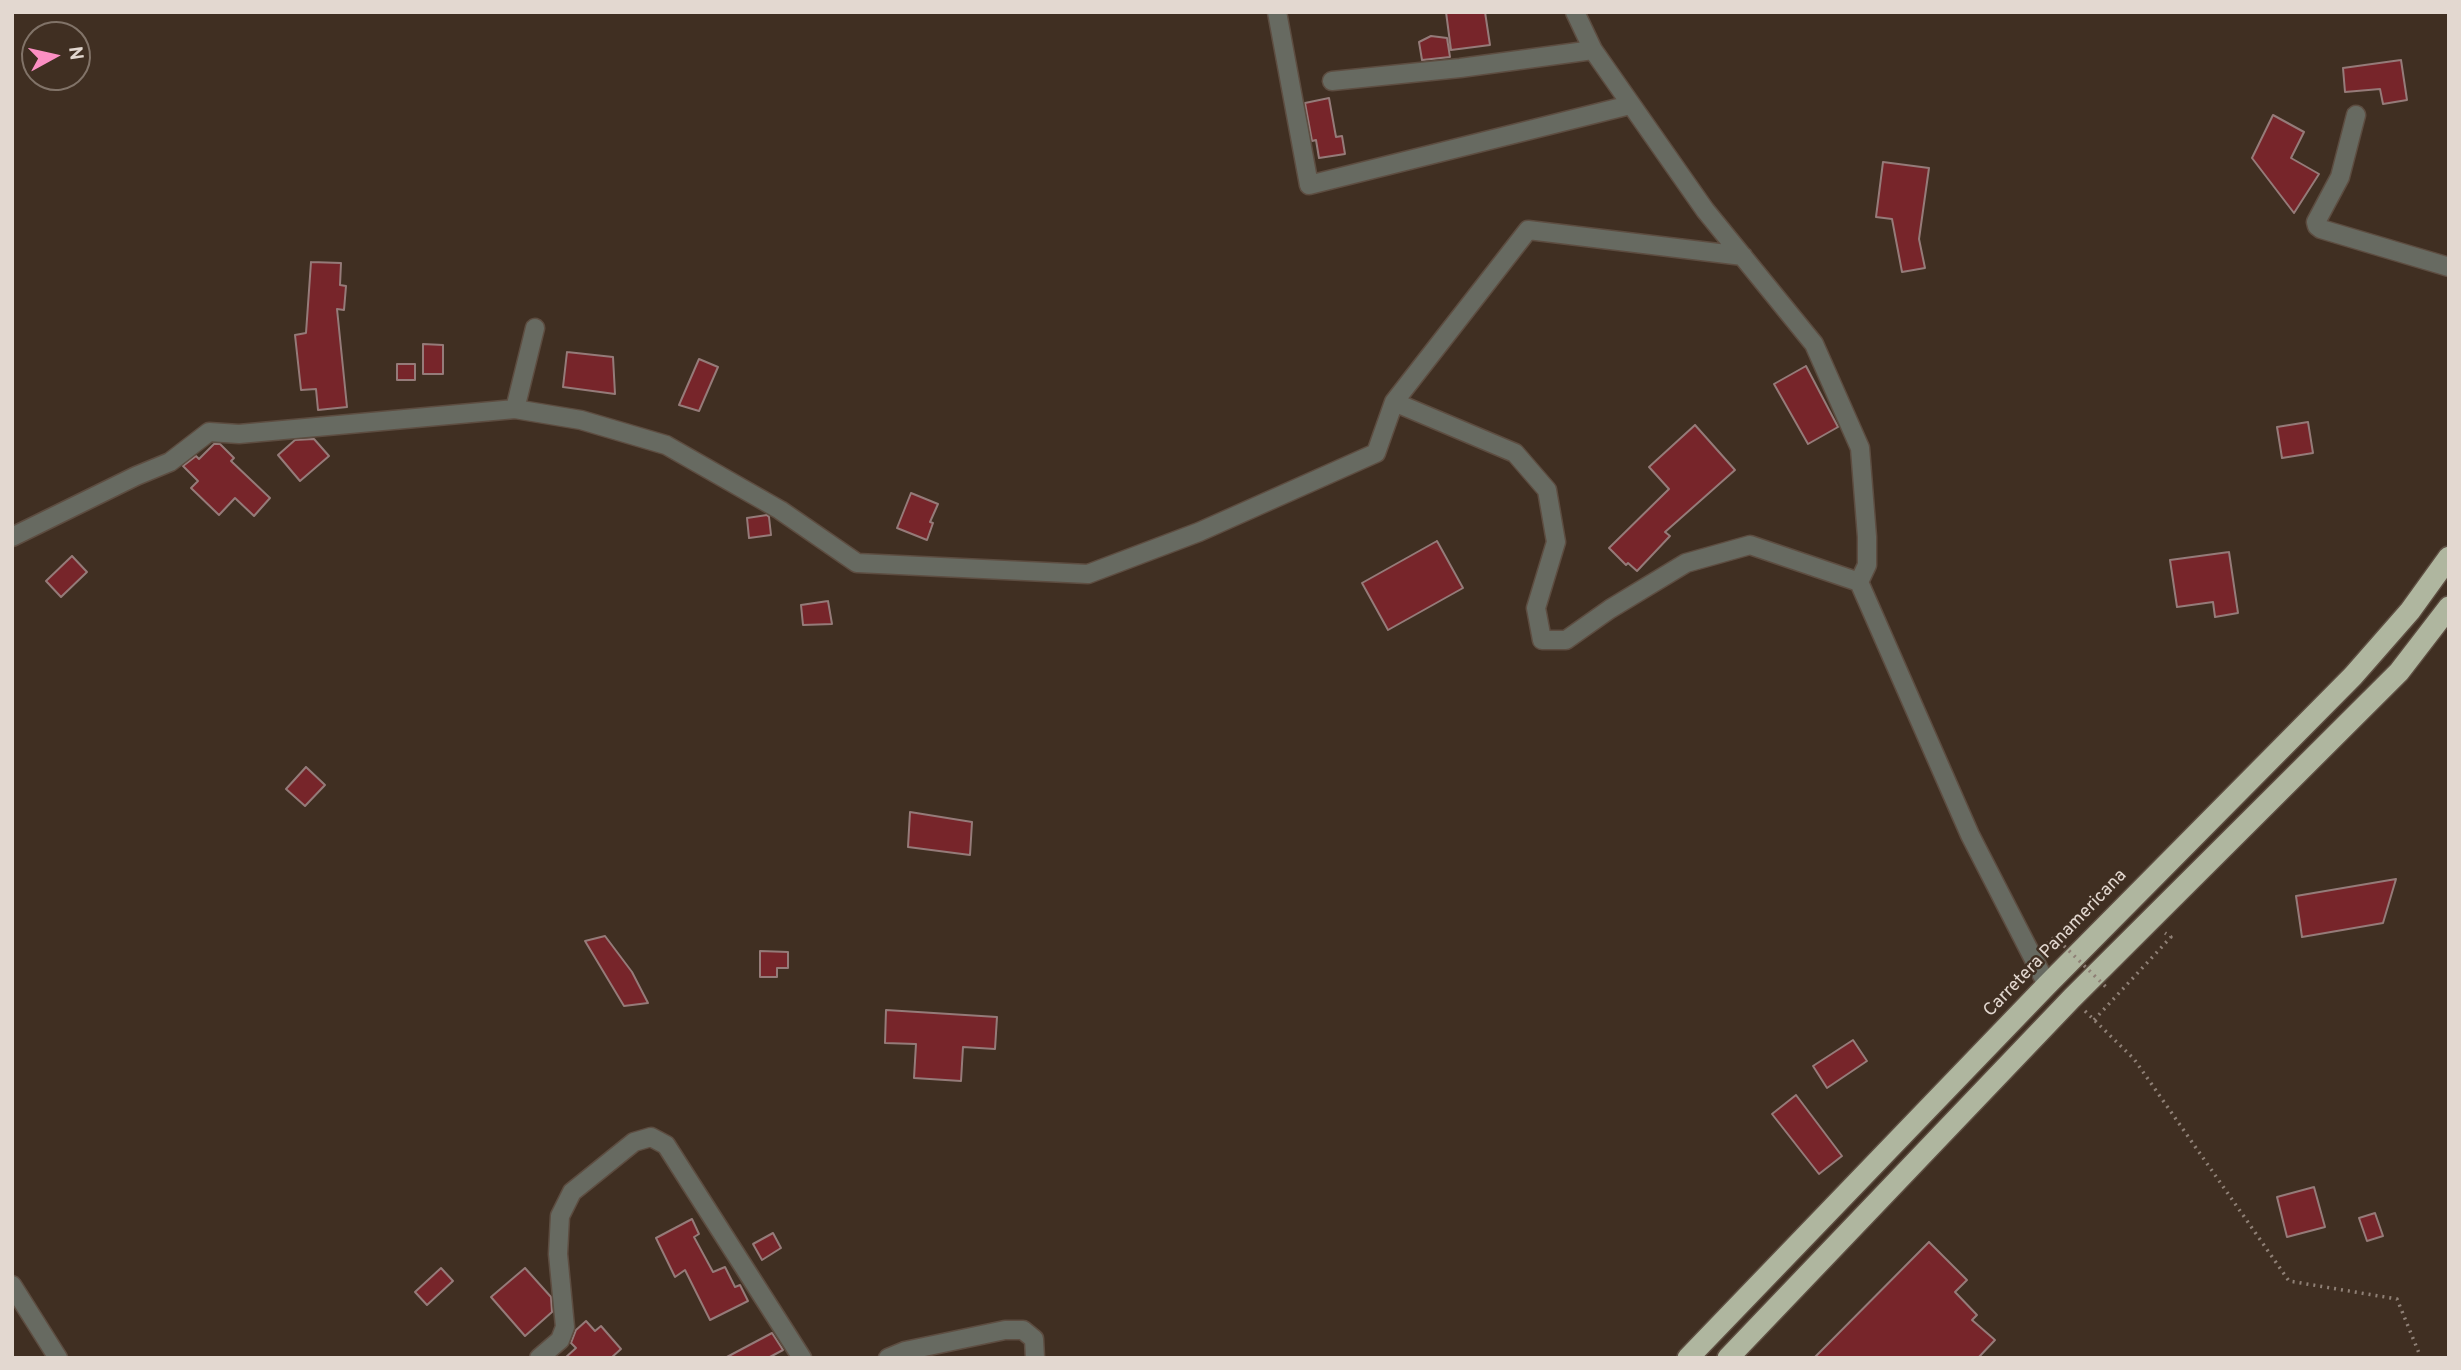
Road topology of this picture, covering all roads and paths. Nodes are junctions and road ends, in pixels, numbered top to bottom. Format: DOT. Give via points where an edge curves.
graph roads {
  1 [pos="1277,12"];
  2 [pos="1575,12"];
  3 [pos="1593,50"];
  4 [pos="1332,81"];
  5 [pos="1630,105"];
  6 [pos="2357,115"];
  7 [pos="1743,256"];
  8 [pos="2449,267"];
  9 [pos="534,328"];
  10 [pos="1394,402"];
  11 [pos="515,409"];
  12 [pos="12,537"];
  13 [pos="2449,557"];
  14 [pos="1859,582"];
  15 [pos="2449,607"];
  16 [pos="2119,888"];
  17 [pos="2069,932"];
  18 [pos="2053,939"];
  19 [pos="2156,942"];
  20 [pos="2047,985"];
  21 [pos="2106,987"];
  22 [pos="2072,998"];
  23 [pos="2094,1020"];
  24 [pos="12,1285"];
  25 [pos="58,1358"];
  26 [pos="539,1358"];
  27 [pos="802,1358"];
  28 [pos="888,1358"];
  29 [pos="1035,1358"];
  30 [pos="1688,1358"];
  31 [pos="1728,1358"];
  32 [pos="2421,1358"];
  1 -- 5 [label="street" via="1309,185"];
  2 -- 3 [label="street"];
  3 -- 4 [label="street"];
  3 -- 5 [label="street"];
  5 -- 7 [label="street"];
  6 -- 8 [label="street" via="2340,177 2317,226"];
  7 -- 10 [label="street" via="1528,230"];
  7 -- 14 [label="street" via="1814,344 1860,448 1867,565"];
  9 -- 11 [label="street"];
  10 -- 11 [label="street" via="1376,453 1199,532 1088,574 857,563 780,510 666,444 581,419"];
  10 -- 14 [label="street" via="1515,453 1547,490 1556,542 1536,608 1542,640 1566,640 1686,563 1750,545"];
  11 -- 12 [label="street" via="239,434 209,432 170,462"];
  13 -- 20 [label="highway, Carretera Panamericana" via="2410,611 2353,676"];
  14 -- 20 [label="street" via="1970,835"];
  15 -- 22 [label="highway" via="2399,671"];
  16 -- 18 [label="path" via="2111,883"];
  17 -- 21 [label="path, bridge" via="2059,941"];
  19 -- 23 [label="path" via="2166,932 2171,937"];
  20 -- 30 [label="highway, Carretera Panamericana"];
  22 -- 23 [label="path"];
  22 -- 31 [label="highway"];
  23 -- 32 [label="path" via="2134,1059 2289,1281 2397,1299"];
  24 -- 25 [label="street"];
  26 -- 27 [label="street" via="561,1340 565,1327 559,1229 572,1192 634,1142 651,1137 666,1145"];
  28 -- 29 [label="street" via="1005,1330 1023,1330 1034,1339"];
}
